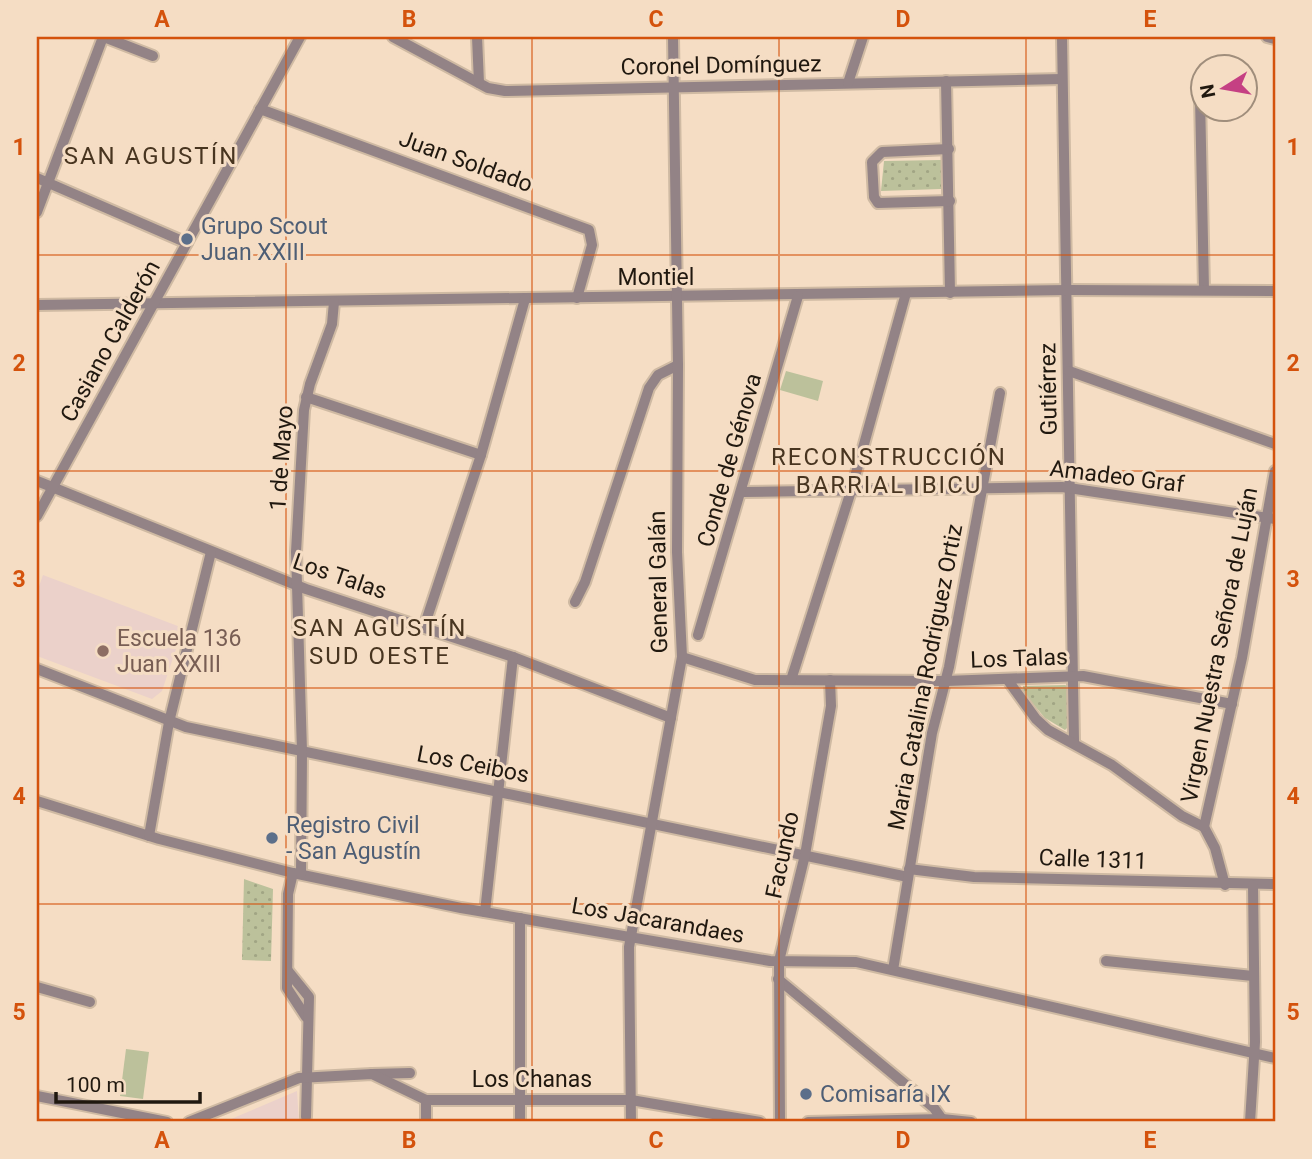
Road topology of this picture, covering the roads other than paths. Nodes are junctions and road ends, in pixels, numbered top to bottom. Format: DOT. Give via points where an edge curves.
graph roads {
  1 [pos="104,37"];
  2 [pos="300,37"];
  3 [pos="393,37"];
  4 [pos="477,37"];
  5 [pos="673,37"];
  6 [pos="863,37"];
  7 [pos="1062,37"];
  8 [pos="1267,37"];
  9 [pos="1275,39"];
  10 [pos="153,56"];
  11 [pos="1062,79"];
  12 [pos="946,81"];
  13 [pos="479,83"];
  14 [pos="848,83"];
  15 [pos="674,86"];
  16 [pos="260,109"];
  17 [pos="1201,122"];
  18 [pos="949,149"];
  19 [pos="37,178"];
  20 [pos="48,183"];
  21 [pos="950,201"];
  22 [pos="37,212"];
  23 [pos="187,243"];
  24 [pos="1068,290"];
  25 [pos="1204,290"];
  26 [pos="1275,291"];
  27 [pos="906,293"];
  28 [pos="950,293"];
  29 [pos="798,296"];
  30 [pos="577,298"];
  31 [pos="677,298"];
  32 [pos="525,299"];
  33 [pos="334,302"];
  34 [pos="156,304"];
  35 [pos="37,305"];
  36 [pos="678,365"];
  37 [pos="1069,371"];
  38 [pos="1000,393"];
  39 [pos="306,397"];
  40 [pos="1275,444"];
  41 [pos="481,454"];
  42 [pos="1275,471"];
  43 [pos="37,481"];
  44 [pos="1070,488"];
  45 [pos="52,489"];
  46 [pos="983,490"];
  47 [pos="851,491"];
  48 [pos="743,492"];
  49 [pos="37,516"];
  50 [pos="1270,518"];
  51 [pos="211,552"];
  52 [pos="297,584"];
  53 [pos="575,602"];
  54 [pos="424,627"];
  55 [pos="698,635"];
  56 [pos="513,657"];
  57 [pos="682,657"];
  58 [pos="37,669"];
  59 [pos="1074,677"];
  60 [pos="1007,679"];
  61 [pos="791,680"];
  62 [pos="830,680"];
  63 [pos="946,681"];
  64 [pos="1233,704"];
  65 [pos="671,718"];
  66 [pos="169,722"];
  67 [pos="1073,741"];
  68 [pos="302,751"];
  69 [pos="498,790"];
  70 [pos="37,801"];
  71 [pos="652,823"];
  72 [pos="1204,827"];
  73 [pos="149,836"];
  74 [pos="805,855"];
  75 [pos="297,873"];
  76 [pos="909,873"];
  77 [pos="1275,884"];
  78 [pos="1225,885"];
  79 [pos="1253,885"];
  80 [pos="485,912"];
  81 [pos="520,918"];
  82 [pos="631,936"];
  83 [pos="779,961"];
  84 [pos="1105,961"];
  85 [pos="893,970"];
  86 [pos="1253,976"];
  87 [pos="778,979"];
  88 [pos="37,987"];
  89 [pos="90,1002"];
  90 [pos="1254,1053"];
  91 [pos="1275,1058"];
  92 [pos="410,1073"];
  93 [pos="372,1074"];
  94 [pos="307,1076"];
  95 [pos="37,1096"];
  96 [pos="520,1099"];
  97 [pos="426,1100"];
  98 [pos="631,1100"];
  99 [pos="142,1119"];
  100 [pos="942,1119"];
  101 [pos="306,1120"];
  102 [pos="167,1122"];
  103 [pos="189,1122"];
  104 [pos="426,1122"];
  105 [pos="520,1122"];
  106 [pos="631,1122"];
  107 [pos="761,1122"];
  108 [pos="780,1122"];
  109 [pos="808,1122"];
  110 [pos="971,1122"];
  111 [pos="1250,1122"];
  1 -- 10 [label="street"];
  1 -- 20 [label="street"];
  2 -- 16 [label="street, Casiano Calderón"];
  3 -- 13 [label="street, Coronel Domínguez"];
  4 -- 13 [label="street"];
  5 -- 15 [label="street, General Galán"];
  6 -- 14 [label="street"];
  7 -- 11 [label="street, Gutiérrez"];
  8 -- 9 [label="street"];
  11 -- 12 [label="street, Coronel Domínguez"];
  11 -- 24 [label="street, Gutiérrez"];
  12 -- 14 [label="street, Coronel Domínguez"];
  12 -- 18 [label="street"];
  13 -- 15 [label="street, Coronel Domínguez" via="505,91"];
  14 -- 15 [label="street, Coronel Domínguez"];
  15 -- 31 [label="street, General Galán"];
  16 -- 23 [label="street, Casiano Calderón"];
  16 -- 30 [label="street, Juan Soldado" via="589,230 592,244"];
  17 -- 25 [label="street"];
  18 -- 21 [label="street"];
  18 -- 21 [label="street" via="882,152 872,162 878,203"];
  19 -- 20 [label="street"];
  20 -- 22 [label="street"];
  20 -- 23 [label="street"];
  21 -- 28 [label="street"];
  23 -- 34 [label="street, Casiano Calderón"];
  24 -- 25 [label="street, Montiel"];
  24 -- 28 [label="street, Montiel"];
  24 -- 37 [label="street, Gutiérrez"];
  25 -- 26 [label="street, Montiel"];
  27 -- 28 [label="street, Montiel"];
  27 -- 29 [label="street, Montiel"];
  27 -- 47 [label="street"];
  29 -- 31 [label="street, Montiel"];
  29 -- 48 [label="street, Conde de Génova"];
  30 -- 31 [label="street, Montiel"];
  30 -- 32 [label="street, Montiel"];
  31 -- 36 [label="street, General Galán"];
  32 -- 33 [label="street, Montiel"];
  32 -- 41 [label="street"];
  33 -- 34 [label="street, Montiel"];
  33 -- 39 [label="street, 1 de Mayo" via="332,324"];
  34 -- 35 [label="street, Montiel"];
  34 -- 45 [label="street, Casiano Calderón"];
  36 -- 53 [label="street" via="658,375 649,388"];
  36 -- 57 [label="street, General Galán" via="677,552"];
  37 -- 40 [label="street"];
  37 -- 44 [label="street, Gutiérrez"];
  38 -- 46 [label="street, Maria Catalina Rodriguez Ortiz"];
  39 -- 41 [label="street"];
  39 -- 52 [label="street, 1 de Mayo"];
  41 -- 54 [label="street"];
  42 -- 50 [label="street, Virgen Nuestra Señora de Luján"];
  43 -- 45 [label="street, Los Talas"];
  44 -- 46 [label="street, Amadeo Graf"];
  44 -- 50 [label="street, Amadeo Graf"];
  44 -- 59 [label="street, Gutiérrez"];
  45 -- 49 [label="street, Casiano Calderón"];
  45 -- 51 [label="street, Los Talas"];
  46 -- 47 [label="street, Amadeo Graf"];
  46 -- 63 [label="street, Maria Catalina Rodriguez Ortiz"];
  47 -- 48 [label="street, Amadeo Graf"];
  47 -- 61 [label="street"];
  48 -- 55 [label="street, Conde de Génova"];
  50 -- 64 [label="street, Virgen Nuestra Señora de Luján"];
  51 -- 52 [label="street, Los Talas"];
  51 -- 66 [label="street"];
  52 -- 54 [label="street, Los Talas"];
  52 -- 68 [label="street, 1 de Mayo"];
  54 -- 56 [label="street, Los Talas"];
  56 -- 65 [label="street, Los Talas"];
  56 -- 69 [label="street"];
  57 -- 61 [label="street, Los Talas" via="745,679"];
  57 -- 65 [label="street, General Galán"];
  58 -- 66 [label="street, Los Ceibos"];
  59 -- 60 [label="street, Los Talas"];
  59 -- 64 [label="street, Los Talas"];
  59 -- 67 [label="street, Gutiérrez"];
  60 -- 63 [label="street, Los Talas"];
  60 -- 67 [label="street" via="1041,724"];
  61 -- 62 [label="street, Los Talas"];
  62 -- 63 [label="street, Los Talas"];
  62 -- 74 [label="street, Facundo" via="831,706"];
  63 -- 76 [label="street, Maria Catalina Rodriguez Ortiz" via="932,733"];
  64 -- 72 [label="street, Virgen Nuestra Señora de Luján"];
  65 -- 71 [label="street, General Galán"];
  66 -- 68 [label="street, Los Ceibos"];
  66 -- 73 [label="street"];
  67 -- 72 [label="street"];
  68 -- 69 [label="street, Los Ceibos"];
  68 -- 75 [label="street, 1 de Mayo"];
  69 -- 71 [label="street, Los Ceibos"];
  69 -- 80 [label="street"];
  70 -- 73 [label="street, Los Jacarandaes"];
  71 -- 74 [label="street, Los Ceibos"];
  71 -- 82 [label="street, General Galán"];
  72 -- 78 [label="street"];
  73 -- 75 [label="street, Los Jacarandaes"];
  74 -- 76 [label="street, Los Ceibos"];
  74 -- 83 [label="street, Facundo"];
  75 -- 80 [label="street, Los Jacarandaes"];
  75 -- 94 [label="street, 1 de Mayo" via="288,894 287,988 307,1018"];
  76 -- 78 [label="street, Calle 1311"];
  76 -- 85 [label="street, Maria Catalina Rodriguez Ortiz"];
  77 -- 79 [label="street, Calle 1311"];
  78 -- 79 [label="street, Calle 1311"];
  79 -- 86 [label="street"];
  80 -- 81 [label="street, Los Jacarandaes"];
  81 -- 82 [label="street, Los Jacarandaes"];
  81 -- 96 [label="street"];
  82 -- 83 [label="street, Los Jacarandaes"];
  82 -- 98 [label="street, General Galán"];
  83 -- 85 [label="street, Los Jacarandaes" via="846,961"];
  83 -- 87 [label="street, Facundo"];
  84 -- 86 [label="street"];
  85 -- 90 [label="street, Los Jacarandaes"];
  86 -- 90 [label="street"];
  87 -- 100 [label="street"];
  87 -- 108 [label="street, Facundo"];
  88 -- 89 [label="street"];
  90 -- 91 [label="street, Los Jacarandaes"];
  90 -- 111 [label="street"];
  92 -- 93 [label="street"];
  93 -- 94 [label="street, Los Chanas"];
  93 -- 97 [label="street, Los Chanas"];
  94 -- 101 [label="street"];
  94 -- 103 [label="street, Los Chanas"];
  95 -- 99 [label="street"];
  96 -- 97 [label="street, Los Chanas"];
  96 -- 98 [label="street, Los Chanas"];
  96 -- 105 [label="street"];
  97 -- 104 [label="street"];
  98 -- 106 [label="street, General Galán"];
  98 -- 107 [label="street, Los Chanas"];
  99 -- 102 [label="street"];
  100 -- 109 [label="street"];
  100 -- 110 [label="street"];
}
